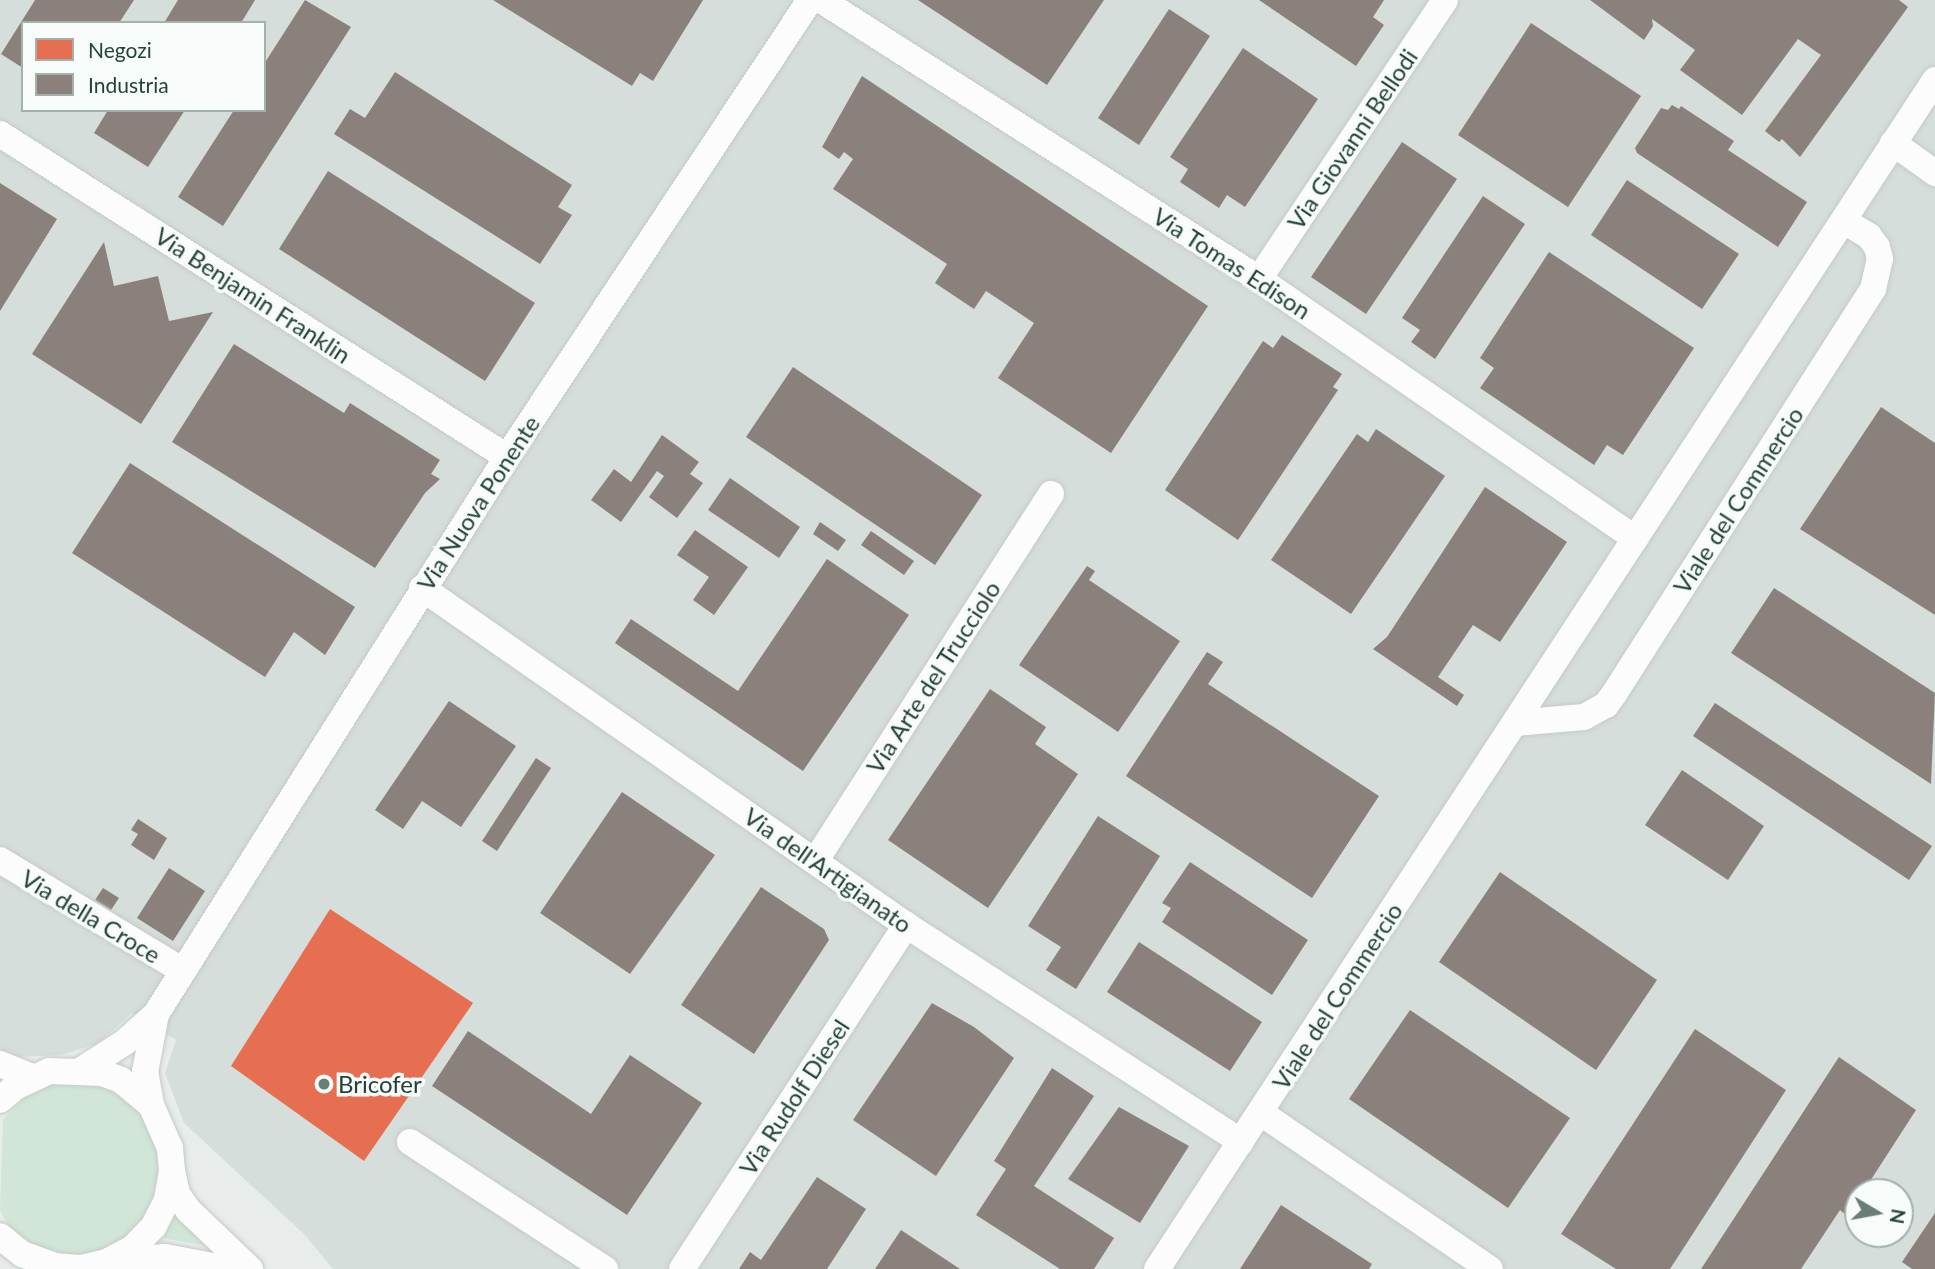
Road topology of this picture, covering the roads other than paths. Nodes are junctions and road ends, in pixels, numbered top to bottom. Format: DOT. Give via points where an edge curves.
graph roads {
  1 [pos="810,0"];
  2 [pos="821,0"];
  3 [pos="1445,0"];
  4 [pos="1935,80"];
  5 [pos="0,134"];
  6 [pos="1893,143"];
  7 [pos="1935,173"];
  8 [pos="1844,220"];
  9 [pos="1259,279"];
  10 [pos="507,457"];
  11 [pos="1051,494"];
  12 [pos="1635,538"];
  13 [pos="422,589"];
  14 [pos="1515,723"];
  15 [pos="0,860"];
  16 [pos="816,860"];
  17 [pos="906,925"];
  18 [pos="183,971"];
  19 [pos="156,1014"];
  20 [pos="0,1065"];
  21 [pos="83,1069"];
  22 [pos="33,1077"];
  23 [pos="0,1100"];
  24 [pos="150,1105"];
  25 [pos="1261,1113"];
  26 [pos="410,1142"];
  27 [pos="1241,1142"];
  28 [pos="173,1171"];
  29 [pos="0,1236"];
  30 [pos="107,1262"];
  31 [pos="52,1268"];
  32 [pos="229,1269"];
  33 [pos="250,1269"];
  34 [pos="605,1269"];
  35 [pos="682,1269"];
  36 [pos="1157,1269"];
  37 [pos="1490,1269"];
  1 -- 10 [label="street, Via Nuova Ponente"];
  2 -- 9 [label="street, Via Tomas Edison"];
  3 -- 9 [label="street, Via Giovanni Bellodi"];
  4 -- 6 [label="street, Viale del Commercio"];
  5 -- 10 [label="street, Via Benjamin Franklin"];
  6 -- 7 [label="street"];
  6 -- 8 [label="street, Viale del Commercio"];
  8 -- 12 [label="street, Viale del Commercio"];
  8 -- 14 [label="street, Viale del Commercio" via="1877,247 1880,259 1873,289 1614,694 1584,717"];
  9 -- 12 [label="street, Via Tomas Edison"];
  10 -- 13 [label="street, Via Nuova Ponente"];
  11 -- 16 [label="street, Via Arte del Trucciolo"];
  12 -- 14 [label="street, Viale del Commercio"];
  13 -- 16 [label="street, Via dell'Artigianato"];
  13 -- 18 [label="street, Via Nuova Ponente"];
  14 -- 25 [label="street, Viale del Commercio"];
  15 -- 18 [label="street, Via della Croce"];
  16 -- 17 [label="street, Via dell'Artigianato"];
  17 -- 27 [label="street, Via dell'Artigianato"];
  17 -- 35 [label="street, Via Rudolf Diesel"];
  18 -- 19 [label="street, Via Nuova Ponente"];
  19 -- 21 [label="street, Via Nuova Ponente" via="125,1042"];
  19 -- 24 [label="street, Via Nuova Ponente" via="145,1072"];
  20 -- 22 [label="street"];
  21 -- 22 [label="street"];
  21 -- 24 [label="street" via="121,1080"];
  22 -- 23 [label="street"];
  24 -- 28 [label="street" via="163,1125"];
  25 -- 27 [label="street, Viale del Commercio"];
  25 -- 37 [label="street"];
  26 -- 34 [label="street"];
  27 -- 36 [label="street, Viale del Commercio"];
  28 -- 30 [label="street" via="167,1200 154,1226 133,1248"];
  28 -- 33 [label="street" via="177,1194 188,1210"];
  29 -- 31 [label="street" via="22,1254"];
  30 -- 31 [label="street"];
  30 -- 32 [label="street" via="165,1257"];
}
